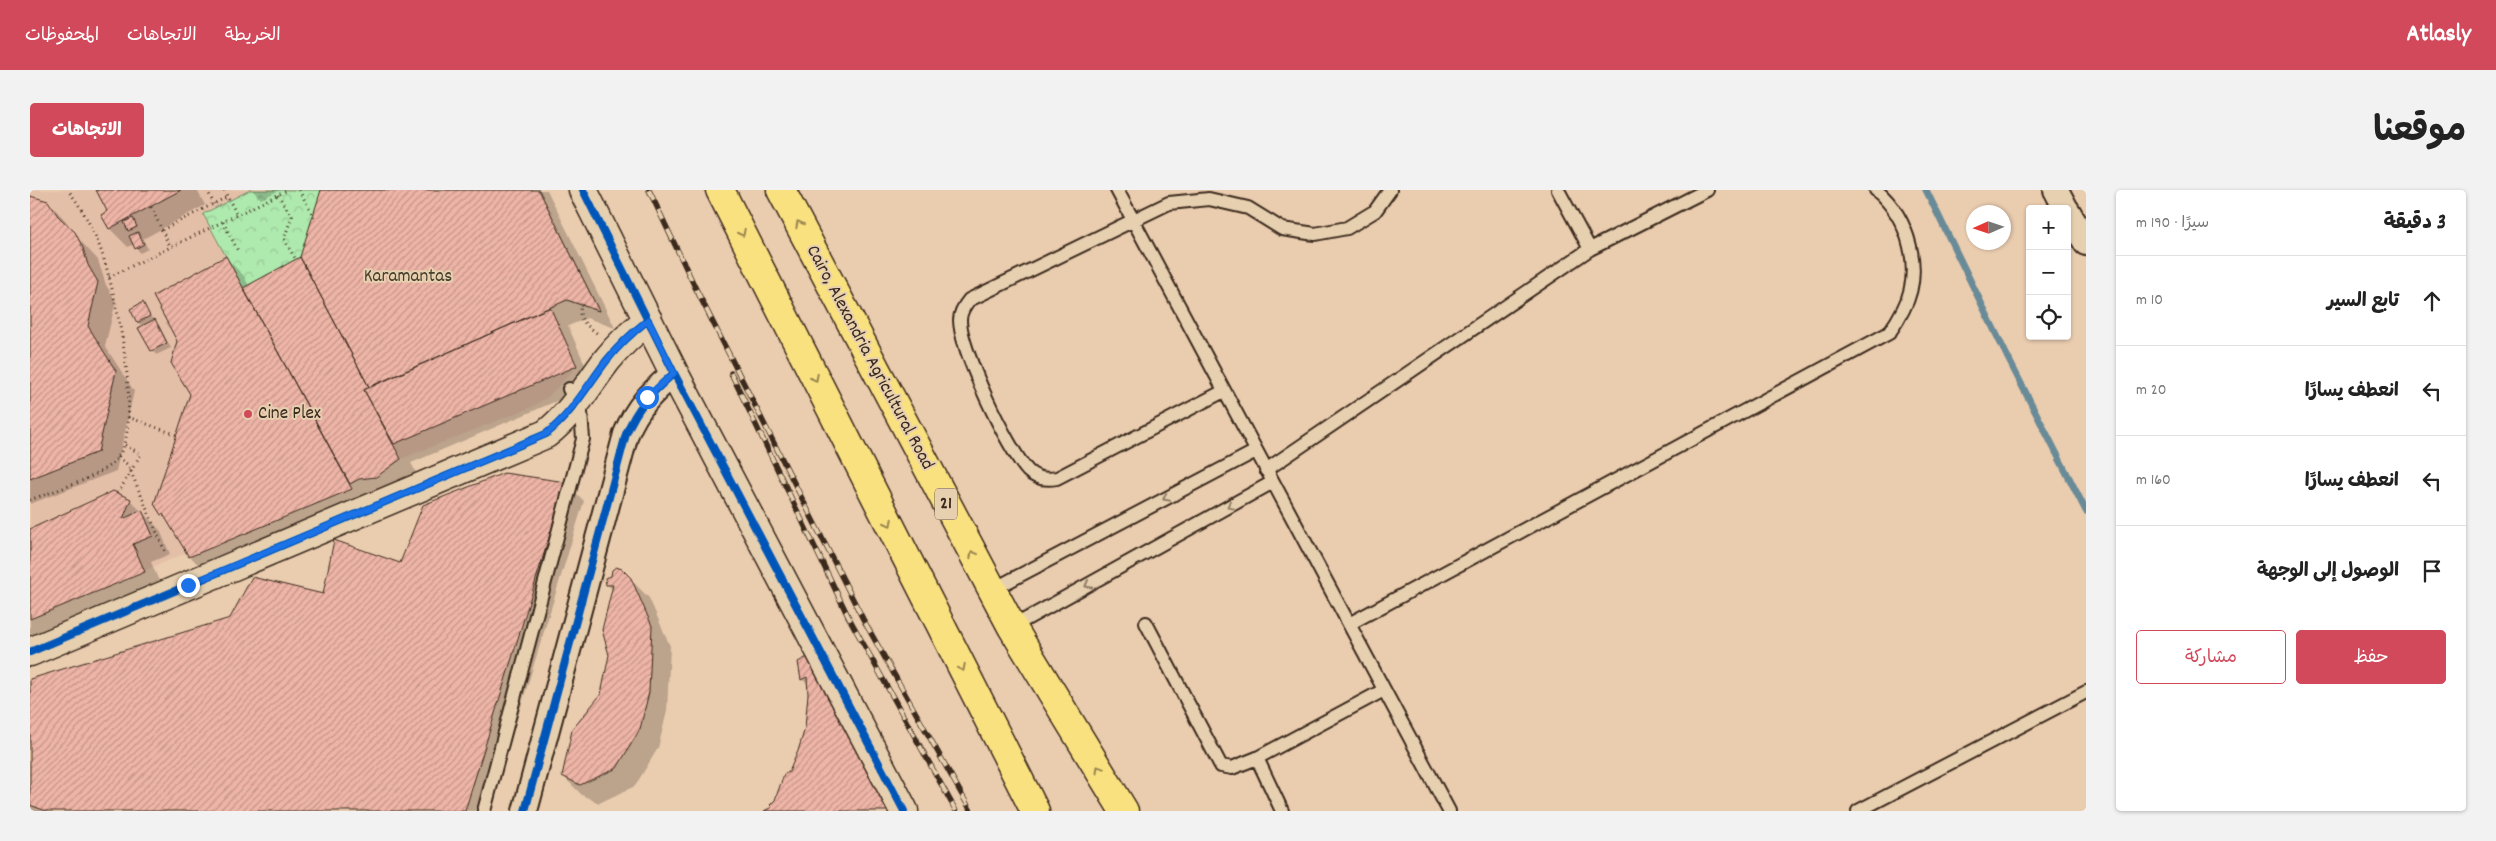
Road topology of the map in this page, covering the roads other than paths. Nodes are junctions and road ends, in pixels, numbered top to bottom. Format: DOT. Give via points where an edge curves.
graph roads {
  1 [pos="583,190"];
  2 [pos="720,190"];
  3 [pos="781,190"];
  4 [pos="1117,190"];
  5 [pos="1390,190"];
  6 [pos="1558,190"];
  7 [pos="1707,190"];
  8 [pos="1876,190"];
  9 [pos="2056,190"];
  10 [pos="2064,205"];
  11 [pos="2071,217"];
  12 [pos="1133,220"];
  13 [pos="2086,243"];
  14 [pos="1590,249"];
  15 [pos="645,313"];
  16 [pos="674,373"];
  17 [pos="1224,391"];
  18 [pos="573,396"];
  19 [pos="1256,451"];
  20 [pos="1266,470"];
  21 [pos="1273,482"];
  22 [pos="179,570"];
  23 [pos="992,590"];
  24 [pos="1146,623"];
  25 [pos="1349,624"];
  26 [pos="1012,627"];
  27 [pos="30,633"];
  28 [pos="30,652"];
  29 [pos="1384,690"];
  30 [pos="2086,692"];
  31 [pos="1257,758"];
  32 [pos="1122,809"];
  33 [pos="484,811"];
  34 [pos="525,811"];
  35 [pos="904,811"];
  36 [pos="1035,811"];
  37 [pos="1282,811"];
  38 [pos="1449,811"];
  39 [pos="1858,811"];
  1 -- 15 [label="street"];
  2 -- 36 [label="highway, one-way"];
  23 -- 3 [label="highway, Cairo, Alexandria Agricultural Road / 21, one-way"];
  4 -- 12 [label="lane"];
  5 -- 12 [label="lane" via="1375,211 1347,228 1315,234 1282,229 1248,208 1209,199 1169,203"];
  6 -- 14 [label="lane"];
  7 -- 14 [label="lane"];
  8 -- 25 [label="lane" via="1888,200 1903,224 1912,252 1912,281 1904,309 1889,334"];
  9 -- 10 [label="street"];
  11 -- 13 [label="street"];
  12 -- 17 [label="lane"];
  12 -- 17 [label="lane" via="970,300 964,306 961,326 987,401 1027,470 1040,478 1056,478"];
  14 -- 20 [label="lane"];
  15 -- 16 [label="street"];
  15 -- 18 [label="street" via="626,339"];
  15 -- 18 [label="street" via="606,341"];
  16 -- 34 [label="street" via="647,397 634,414 626,434"];
  16 -- 35 [label="street"];
  17 -- 19 [label="lane"];
  18 -- 22 [label="street" via="522,430"];
  18 -- 33 [label="lane" via="583,429 578,461"];
  19 -- 20 [label="lane"];
  19 -- 23 [label="lane, one-way"];
  20 -- 21 [label="lane"];
  21 -- 25 [label="lane"];
  21 -- 26 [label="lane, one-way"];
  22 -- 27 [label="street"];
  22 -- 28 [label="street"];
  23 -- 26 [label="highway, Cairo, Alexandria Agricultural Road / 21"];
  24 -- 31 [label="lane" via="1220,766 1232,768"];
  25 -- 29 [label="lane"];
  32 -- 26 [label="highway, Cairo, Alexandria Agricultural Road / 21, one-way"];
  29 -- 31 [label="lane"];
  29 -- 38 [label="lane"];
  30 -- 39 [label="lane"];
  31 -- 37 [label="lane"];
}
